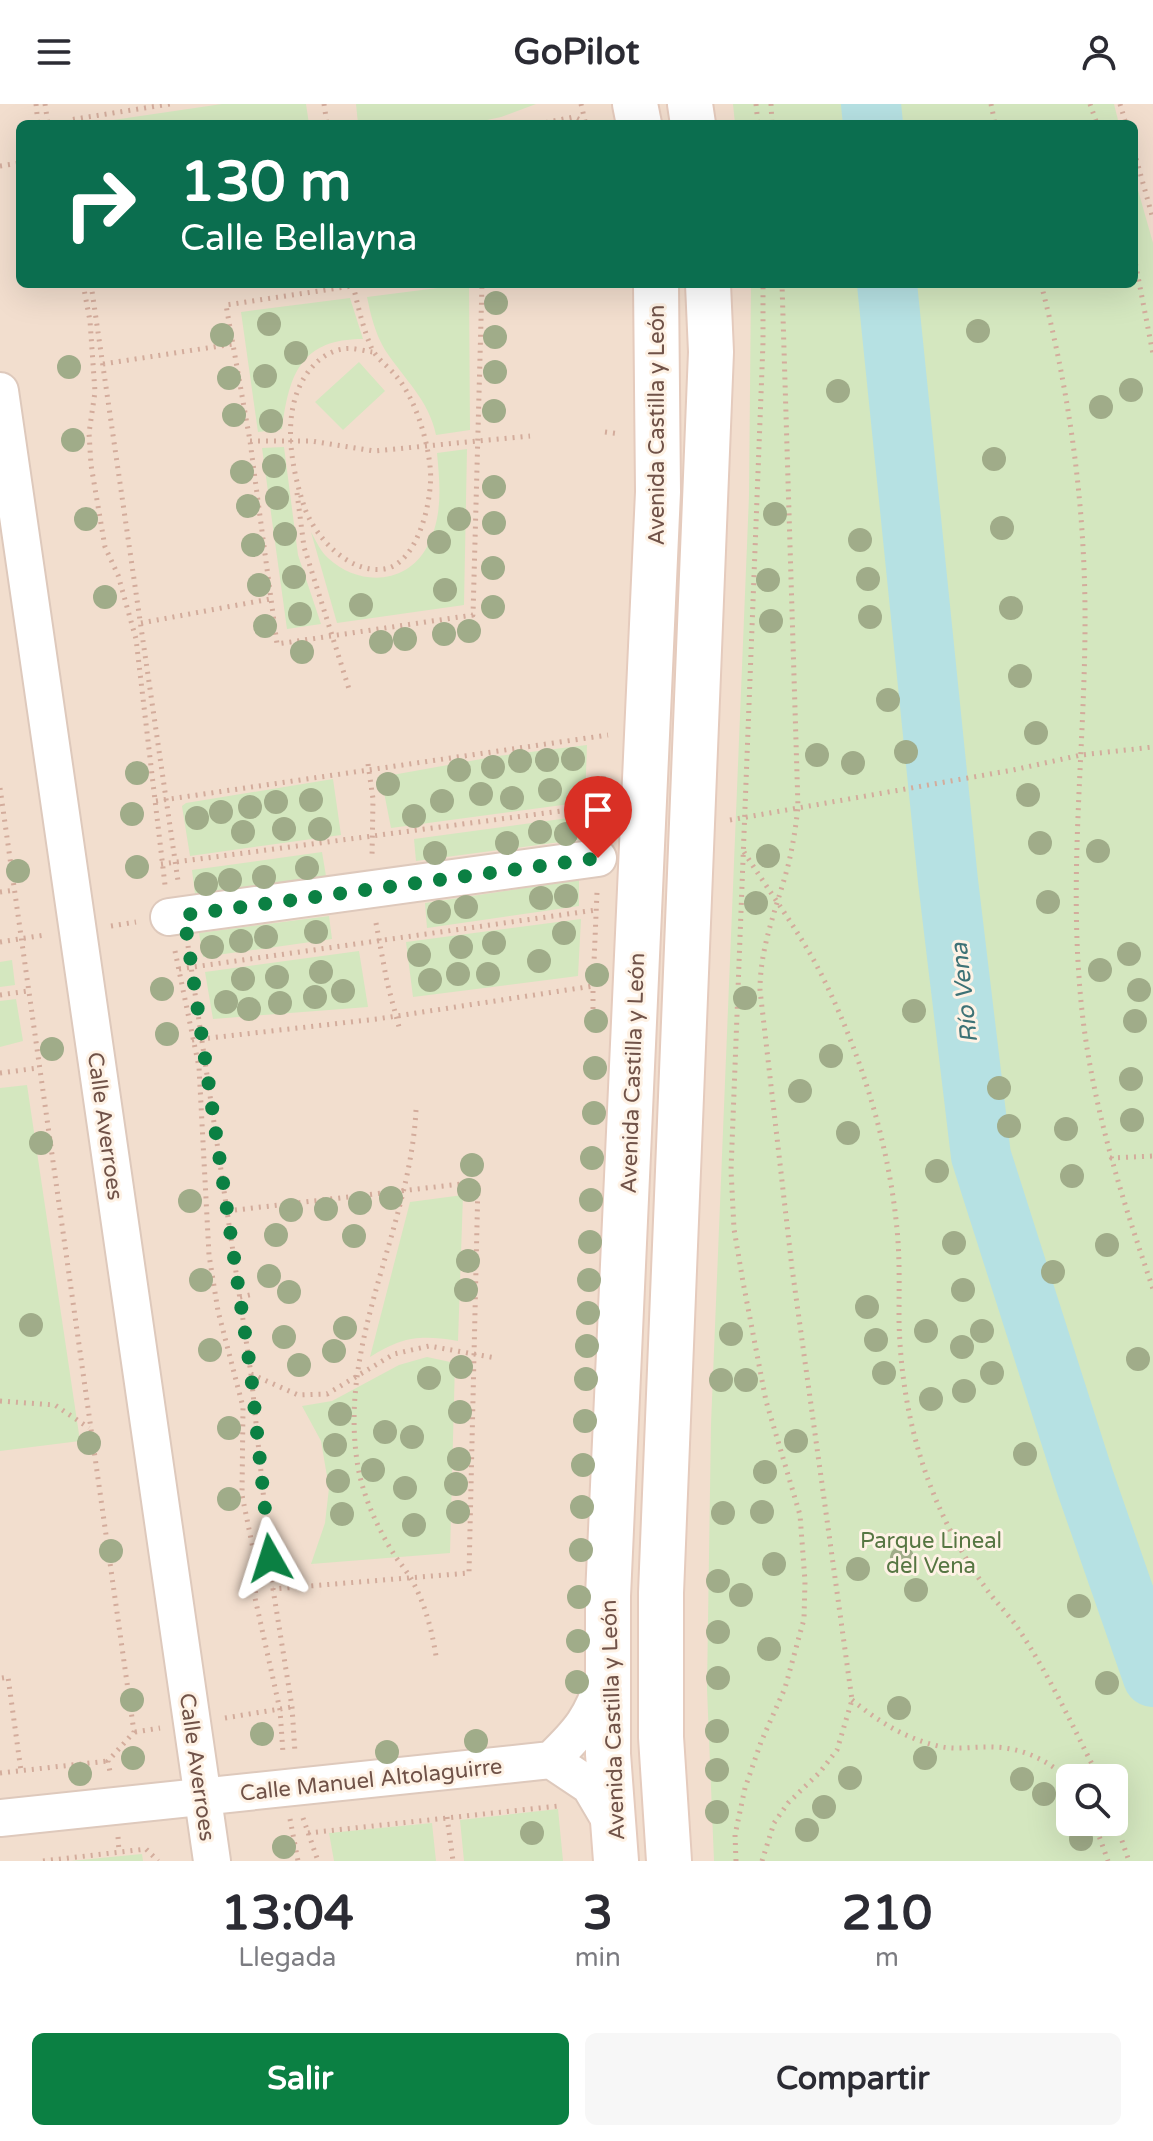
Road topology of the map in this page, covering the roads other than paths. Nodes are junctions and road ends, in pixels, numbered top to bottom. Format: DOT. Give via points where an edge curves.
graph roads {
  1 [pos="656,288"];
  2 [pos="708,288"];
  3 [pos="0,391"];
  4 [pos="598,858"];
  5 [pos="176,916"];
  6 [pos="607,1668"];
  7 [pos="551,1760"];
  8 [pos="201,1796"];
  9 [pos="0,1818"];
  10 [pos="614,1843"];
  11 [pos="212,1861"];
  12 [pos="669,1861"];
  1 -- 6 [label="main road, Avenida Castilla y León" via="658,492"];
  2 -- 12 [label="main road" via="709,413 661,1593 661,1737"];
  3 -- 8 [label="street, Calle Averroes"];
  4 -- 5 [label="street"];
  6 -- 7 [label="street" via="587,1723"];
  6 -- 10 [label="main road, Avenida Castilla y León"];
  7 -- 8 [label="street, Calle Manuel Altolaguirre" via="293,1775"];
  7 -- 10 [label="street" via="590,1786"];
  8 -- 9 [label="street, Calle Manuel Altolaguirre"];
  8 -- 11 [label="street, Calle Averroes"];
}
